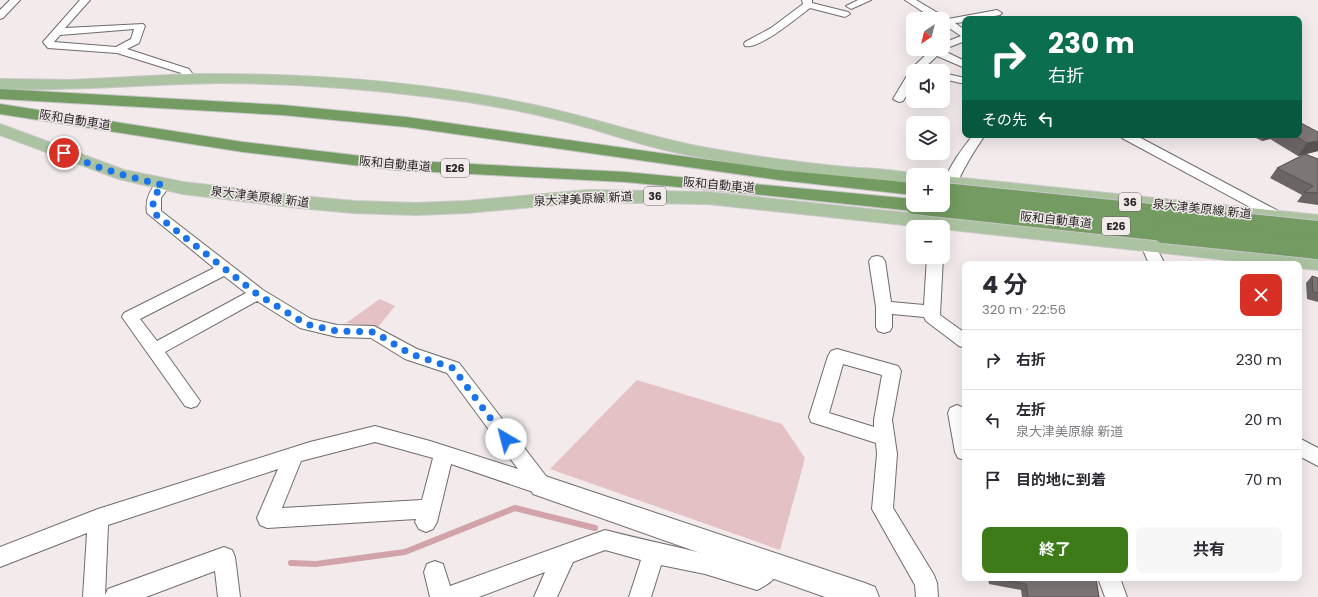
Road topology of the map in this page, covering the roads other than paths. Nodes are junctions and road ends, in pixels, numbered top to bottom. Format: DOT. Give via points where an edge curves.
graph roads {
  1 [pos="15,0"];
  2 [pos="85,0"];
  3 [pos="866,0"];
  4 [pos="910,0"];
  5 [pos="807,3"];
  6 [pos="851,3"];
  7 [pos="930,12"];
  8 [pos="997,13"];
  9 [pos="845,14"];
  10 [pos="0,16"];
  11 [pos="974,16"];
  12 [pos="962,18"];
  13 [pos="950,19"];
  14 [pos="950,24"];
  15 [pos="58,32"];
  16 [pos="962,32"];
  17 [pos="962,39"];
  18 [pos="749,44"];
  19 [pos="950,44"];
  20 [pos="118,50"];
  21 [pos="932,56"];
  22 [pos="950,56"];
  23 [pos="924,64"];
  24 [pos="962,64"];
  25 [pos="950,78"];
  26 [pos="190,79"];
  27 [pos="962,81"];
  28 [pos="0,84"];
  29 [pos="906,87"];
  30 [pos="0,94"];
  31 [pos="898,99"];
  32 [pos="0,109"];
  33 [pos="0,129"];
  34 [pos="977,138"];
  35 [pos="1132,138"];
  36 [pos="906,178"];
  37 [pos="950,179"];
  38 [pos="163,185"];
  39 [pos="950,186"];
  40 [pos="950,186"];
  41 [pos="906,188"];
  42 [pos="906,204"];
  43 [pos="950,209"];
  44 [pos="1279,217"];
  45 [pos="906,220"];
  46 [pos="1318,220"];
  47 [pos="950,225"];
  48 [pos="1318,230"];
  49 [pos="1318,237"];
  50 [pos="1148,245"];
  51 [pos="1318,248"];
  52 [pos="877,261"];
  53 [pos="1156,261"];
  54 [pos="1299,261"];
  55 [pos="1302,261"];
  56 [pos="1318,263"];
  57 [pos="935,264"];
  58 [pos="224,269"];
  59 [pos="257,294"];
  60 [pos="884,307"];
  61 [pos="932,312"];
  62 [pos="884,327"];
  63 [pos="962,340"];
  64 [pos="155,350"];
  65 [pos="190,401"];
  66 [pos="957,413"];
  67 [pos="962,437"];
  68 [pos="885,438"];
  69 [pos="1302,448"];
  70 [pos="444,454"];
  71 [pos="294,455"];
  72 [pos="1318,458"];
  73 [pos="542,486"];
  74 [pos="98,519"];
  75 [pos="654,553"];
  76 [pos="566,554"];
  77 [pos="0,557"];
  78 [pos="772,566"];
  79 [pos="435,572"];
  80 [pos="1110,581"];
  81 [pos="94,597"];
  82 [pos="116,597"];
  83 [pos="229,597"];
  84 [pos="441,597"];
  85 [pos="449,597"];
  86 [pos="545,597"];
  87 [pos="640,597"];
  88 [pos="865,597"];
  89 [pos="928,597"];
  90 [pos="1116,597"];
  1 -- 10 [label="street"];
  2 -- 15 [label="street"];
  3 -- 6 [label="street"];
  4 -- 7 [label="street"];
  5 -- 9 [label="street"];
  5 -- 18 [label="street" via="775,30"];
  8 -- 11 [label="street"];
  12 -- 13 [label="street"];
  14 -- 16 [label="street"];
  15 -- 20 [label="street" via="48,42 52,46"];
  15 -- 20 [label="street" via="140,26 135,41"];
  17 -- 19 [label="street"];
  20 -- 26 [label="street" via="185,71"];
  21 -- 23 [label="street"];
  22 -- 24 [label="street"];
  25 -- 27 [label="street"];
  26 -- 28 [label="main road" via="56,85"];
  26 -- 36 [label="main road" via="320,81 446,94 532,109 671,146 719,156 769,164"];
  29 -- 31 [label="street"];
  30 -- 41 [label="highway, 阪和自動車道" via="282,110 406,122 771,174"];
  32 -- 42 [label="highway, 阪和自動車道 / E26" via="243,147 395,165 625,177"];
  33 -- 38 [label="main road, 泉大津美原線 新道 / 36" via="54,148 90,165"];
  34 -- 37 [label="street"];
  35 -- 44 [label="street"];
  38 -- 45 [label="main road, 泉大津美原線 新道 / 36" via="354,207 444,208 588,196 708,198"];
  38 -- 58 [label="street" via="152,205 154,213"];
  39 -- 44 [label="main road, 泉大津美原線 新道 / 36"];
  40 -- 48 [label="highway, 阪和自動車道 / E26, bridge"];
  43 -- 51 [label="highway, 阪和自動車道 / E26, bridge"];
  44 -- 46 [label="main road, 泉大津美原線 新道 / 36"];
  44 -- 49 [label="street"];
  47 -- 50 [label="main road, 泉大津美原線 新道 / 36"];
  50 -- 53 [label="street"];
  50 -- 54 [label="main road, 泉大津美原線 新道 / 36"];
  52 -- 60 [label="street"];
  55 -- 56 [label="main road, 泉大津美原線 新道 / 36"];
  57 -- 61 [label="street"];
  58 -- 59 [label="street"];
  58 -- 64 [label="street" via="130,317"];
  59 -- 64 [label="street"];
  59 -- 73 [label="street" via="306,324 337,331 374,332 411,354 453,368"];
  60 -- 61 [label="street"];
  60 -- 62 [label="street"];
  61 -- 63 [label="street" via="932,317"];
  64 -- 65 [label="street"];
  66 -- 67 [label="street"];
  68 -- 68 [label="street" via="883,420 892,371 837,356 818,417"];
  68 -- 89 [label="street" via="887,454 882,509 926,583"];
  69 -- 72 [label="street"];
  70 -- 71 [label="street" via="375,434"];
  70 -- 71 [label="street" via="428,516 267,518"];
  70 -- 73 [label="street"];
  71 -- 74 [label="street"];
  73 -- 78 [label="street"];
  74 -- 77 [label="street"];
  74 -- 81 [label="street"];
  75 -- 76 [label="street" via="605,540"];
  75 -- 78 [label="street" via="705,562 757,579"];
  75 -- 87 [label="street"];
  76 -- 85 [label="street"];
  76 -- 86 [label="street"];
  78 -- 88 [label="street"];
  79 -- 84 [label="street"];
  80 -- 90 [label="street"];
  82 -- 83 [label="street" via="224,557"];
}
